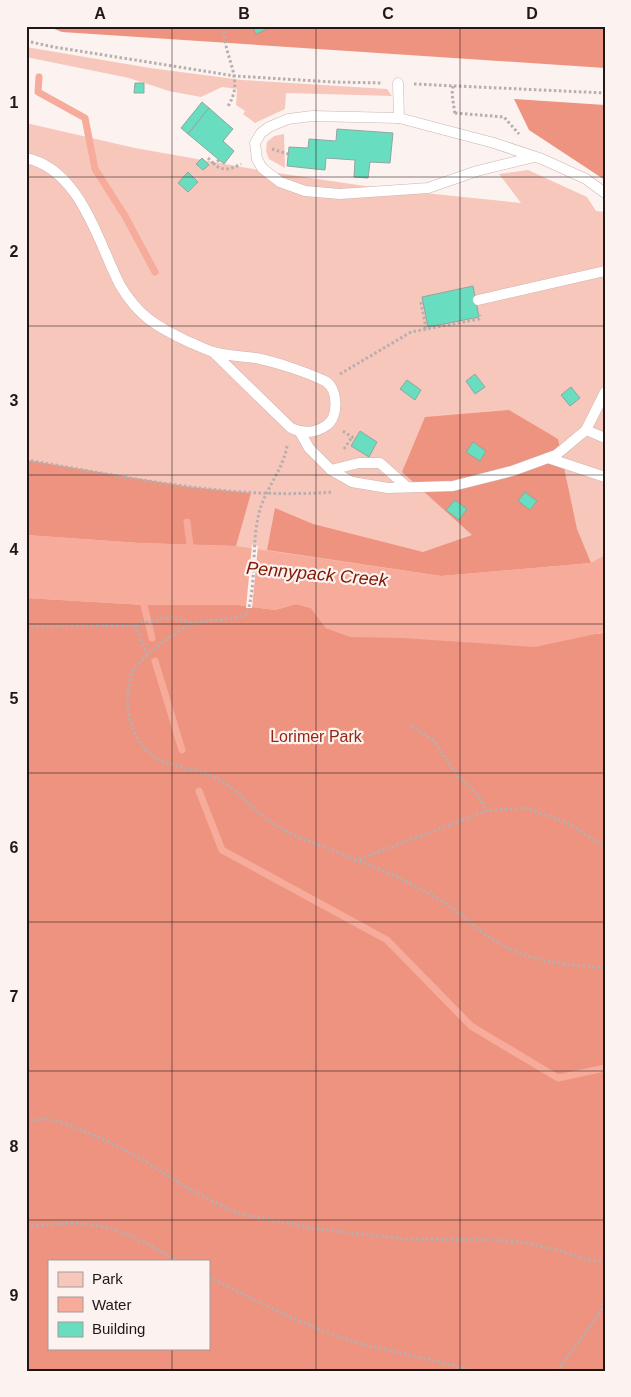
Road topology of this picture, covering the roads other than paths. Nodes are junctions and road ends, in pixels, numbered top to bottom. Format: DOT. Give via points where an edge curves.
graph roads {
  1 [pos="398,83"];
  2 [pos="399,118"];
  3 [pos="534,157"];
  4 [pos="26,158"];
  5 [pos="605,193"];
  6 [pos="605,271"];
  7 [pos="478,300"];
  8 [pos="213,352"];
  9 [pos="605,392"];
  10 [pos="296,430"];
  11 [pos="586,430"];
  12 [pos="605,438"];
  13 [pos="548,458"];
  14 [pos="331,470"];
  15 [pos="605,477"];
  16 [pos="407,488"];
  1 -- 2 [label="lane"];
  2 -- 3 [label="lane"];
  2 -- 3 [label="lane" via="312,116 288,119 261,133 255,143 257,159 262,168 280,182 305,191 340,194 428,188 477,171"];
  3 -- 5 [label="lane" via="586,179"];
  4 -- 8 [label="lane" via="46,164 57,172 78,197 120,285 137,310 154,325"];
  6 -- 7 [label="lane"];
  8 -- 10 [label="lane"];
  8 -- 10 [label="lane" via="258,358 327,382 335,397 335,411 330,423 318,431"];
  9 -- 11 [label="lane"];
  10 -- 14 [label="lane"];
  11 -- 12 [label="lane"];
  11 -- 13 [label="lane"];
  13 -- 15 [label="lane"];
  13 -- 16 [label="lane" via="453,486"];
  14 -- 16 [label="lane" via="352,482"];
  14 -- 16 [label="lane" via="359,463 380,463"];
}
